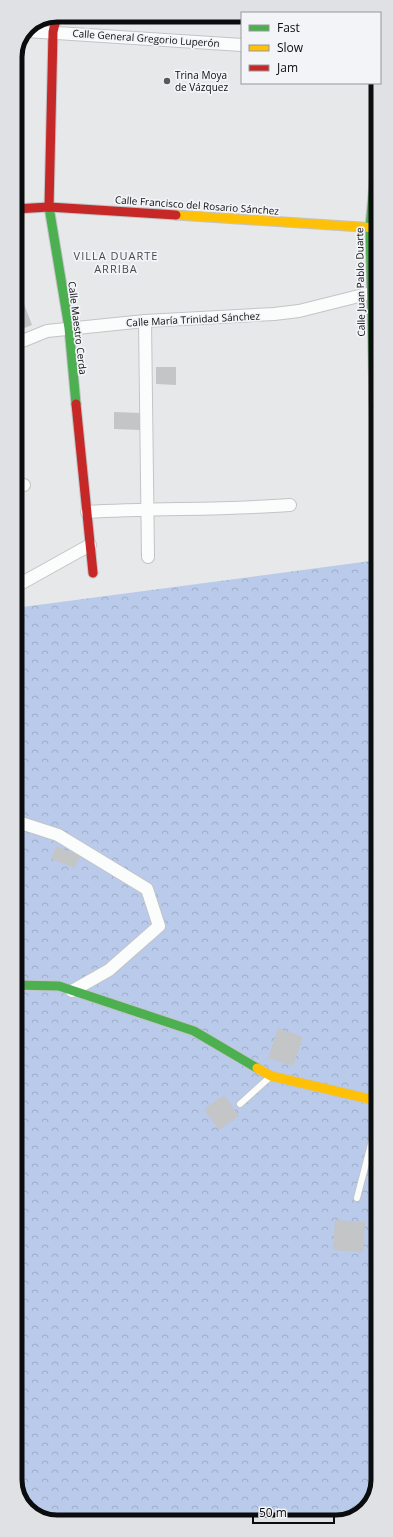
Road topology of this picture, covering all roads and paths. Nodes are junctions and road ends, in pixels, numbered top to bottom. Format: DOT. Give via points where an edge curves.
graph roads {
  1 [pos="55,22"];
  2 [pos="33,31"];
  3 [pos="52,32"];
  4 [pos="241,45"];
  5 [pos="50,207"];
  6 [pos="22,209"];
  7 [pos="371,227"];
  8 [pos="371,293"];
  9 [pos="145,321"];
  10 [pos="69,328"];
  11 [pos="22,341"];
  12 [pos="290,505"];
  13 [pos="149,508"];
  14 [pos="86,512"];
  15 [pos="90,544"];
  16 [pos="148,557"];
  17 [pos="93,572"];
  18 [pos="22,583"];
  19 [pos="22,823"];
  20 [pos="22,985"];
  21 [pos="72,991"];
  22 [pos="271,1076"];
  23 [pos="371,1099"];
  24 [pos="240,1104"];
  25 [pos="371,1144"];
  26 [pos="357,1198"];
  1 -- 3 [label="street, Calle Maestro Cerda"];
  2 -- 3 [label="street, Calle General Gregorio Luperón"];
  3 -- 4 [label="street, Calle General Gregorio Luperón"];
  3 -- 5 [label="street, Calle Maestro Cerda"];
  5 -- 6 [label="street, Calle Francisco del Rosario Sánchez"];
  5 -- 7 [label="street, Calle Francisco del Rosario Sánchez"];
  5 -- 10 [label="street, Calle Maestro Cerda"];
  8 -- 9 [label="street, Calle María Trinidad Sánchez" via="299,311"];
  9 -- 10 [label="street, Calle María Trinidad Sánchez"];
  9 -- 13 [label="street"];
  10 -- 11 [label="street, Calle María Trinidad Sánchez" via="47,331"];
  10 -- 14 [label="street, Calle Maestro Cerda"];
  12 -- 13 [label="street" via="207,510"];
  13 -- 14 [label="street"];
  13 -- 16 [label="street"];
  14 -- 15 [label="street, Calle Maestro Cerda"];
  15 -- 17 [label="street, Calle Maestro Cerda"];
  15 -- 18 [label="street"];
  19 -- 21 [label="street" via="58,835 147,889 159,926 109,970"];
  20 -- 21 [label="street" via="59,986"];
  21 -- 22 [label="street" via="194,1031"];
  22 -- 23 [label="street"];
  22 -- 24 [label="lane"];
  25 -- 26 [label="lane"];
}
